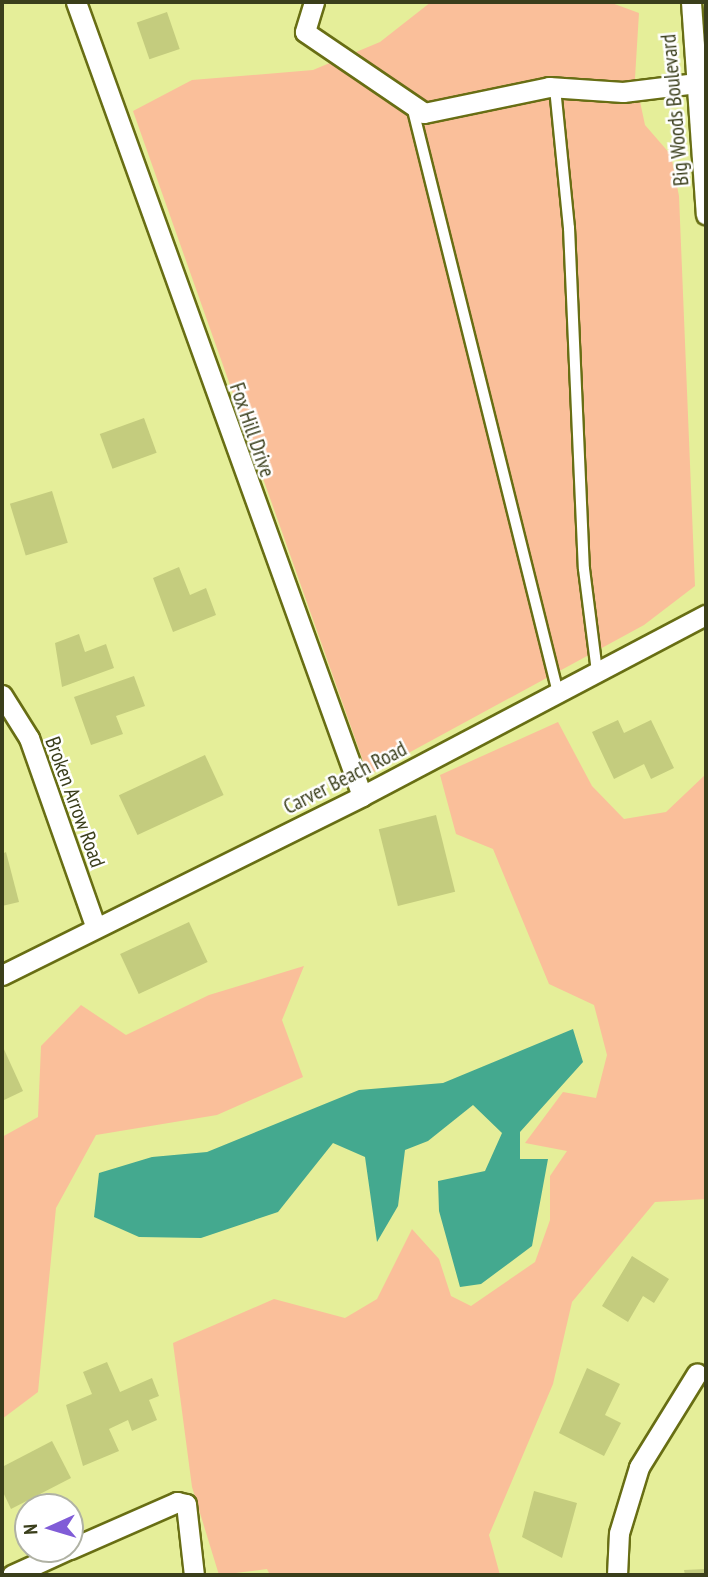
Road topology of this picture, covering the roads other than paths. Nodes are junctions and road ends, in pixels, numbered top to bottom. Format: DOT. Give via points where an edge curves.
graph roads {
  1 [pos="76,2"];
  2 [pos="314,2"];
  3 [pos="691,2"];
  4 [pos="696,83"];
  5 [pos="555,88"];
  6 [pos="412,105"];
  7 [pos="706,214"];
  8 [pos="706,615"];
  9 [pos="597,673"];
  10 [pos="558,693"];
  11 [pos="2,695"];
  12 [pos="362,796"];
  13 [pos="96,928"];
  14 [pos="2,975"];
  15 [pos="697,1373"];
  16 [pos="84,1543"];
  17 [pos="39,1563"];
  18 [pos="12,1575"];
  19 [pos="194,1575"];
  20 [pos="617,1575"];
  1 -- 12 [label="street, Fox Hill Drive"];
  2 -- 6 [label="street" via="305,32"];
  3 -- 4 [label="street, Big Woods Boulevard"];
  4 -- 5 [label="street" via="623,92"];
  4 -- 7 [label="street, Big Woods Boulevard"];
  5 -- 6 [label="street" via="424,113"];
  5 -- 9 [label="lane" via="569,228 584,569"];
  6 -- 10 [label="lane"];
  8 -- 9 [label="street, Carver Beach Road"];
  9 -- 10 [label="street, Carver Beach Road"];
  10 -- 12 [label="street, Carver Beach Road"];
  11 -- 13 [label="street, Broken Arrow Road" via="29,738"];
  12 -- 13 [label="street, Carver Beach Road"];
  13 -- 14 [label="street, Carver Beach Road"];
  15 -- 20 [label="street" via="639,1467 619,1533"];
  16 -- 19 [label="street" via="163,1506 186,1504"];
  17 -- 18 [label="street"];
}
